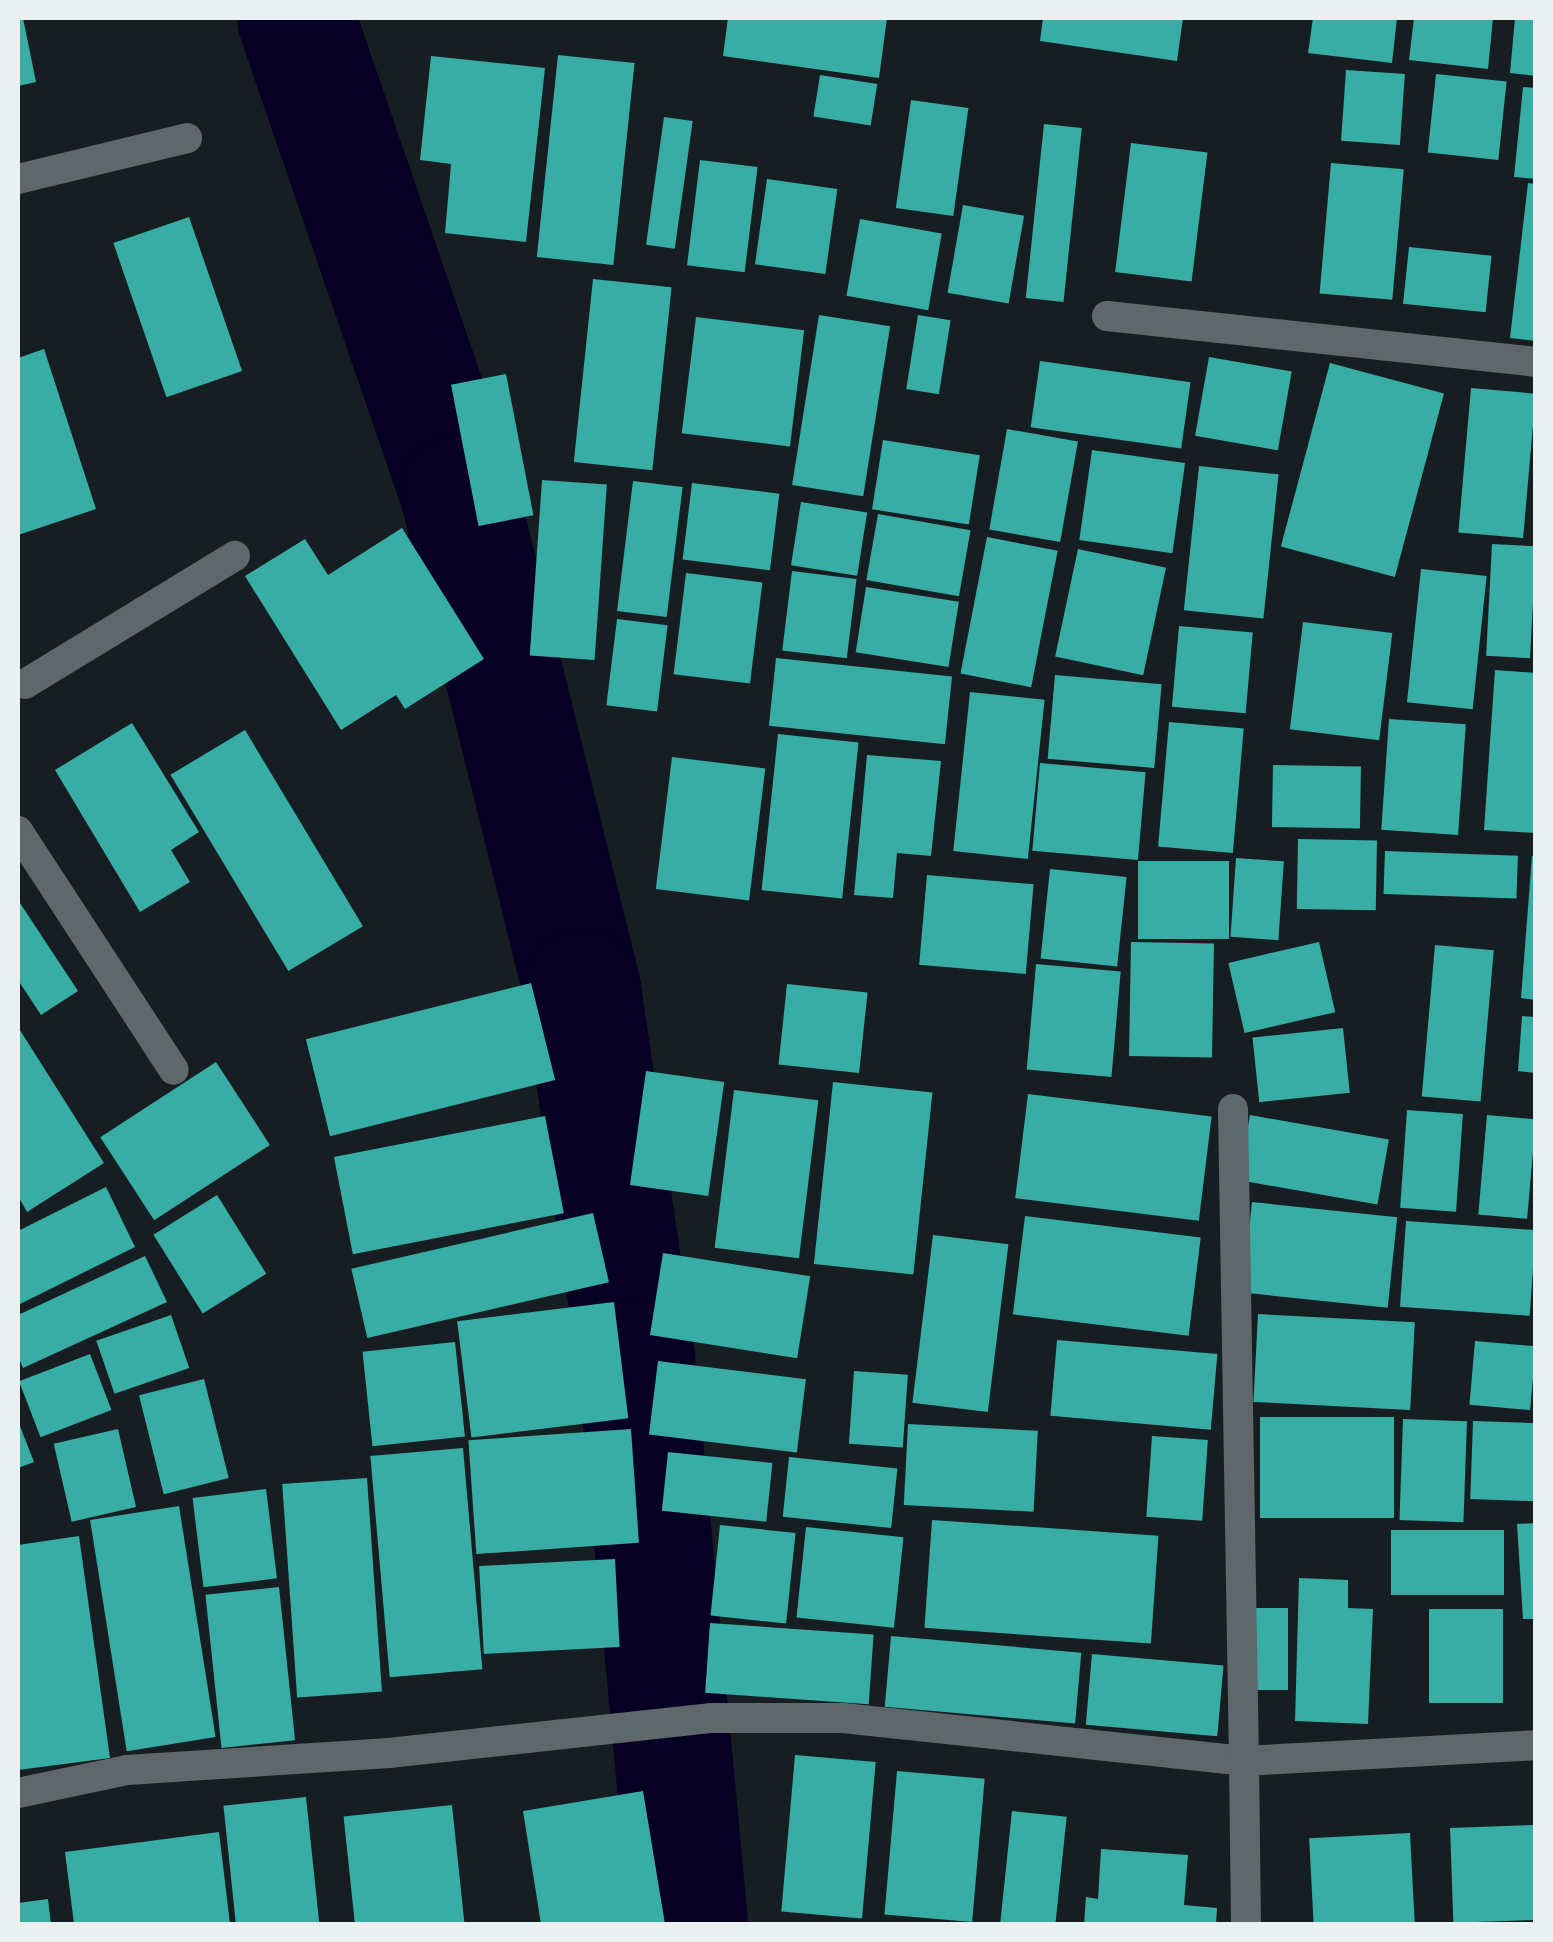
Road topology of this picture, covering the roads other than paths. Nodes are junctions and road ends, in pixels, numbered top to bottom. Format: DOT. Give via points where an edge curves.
graph roads {
  1 [pos="187,138"];
  2 [pos="18,179"];
  3 [pos="1106,316"];
  4 [pos="1536,362"];
  5 [pos="235,556"];
  6 [pos="20,680"];
  7 [pos="18,831"];
  8 [pos="174,1070"];
  9 [pos="1232,1109"];
  10 [pos="1536,1745"];
  11 [pos="1244,1761"];
  12 [pos="18,1793"];
  13 [pos="1246,1924"];
  1 -- 2 [label="street"];
  3 -- 4 [label="street"];
  5 -- 6 [label="street"];
  7 -- 8 [label="street"];
  9 -- 11 [label="street"];
  10 -- 11 [label="street"];
  11 -- 12 [label="street" via="843,1718 712,1718 389,1753 126,1770"];
  11 -- 13 [label="street"];
}
